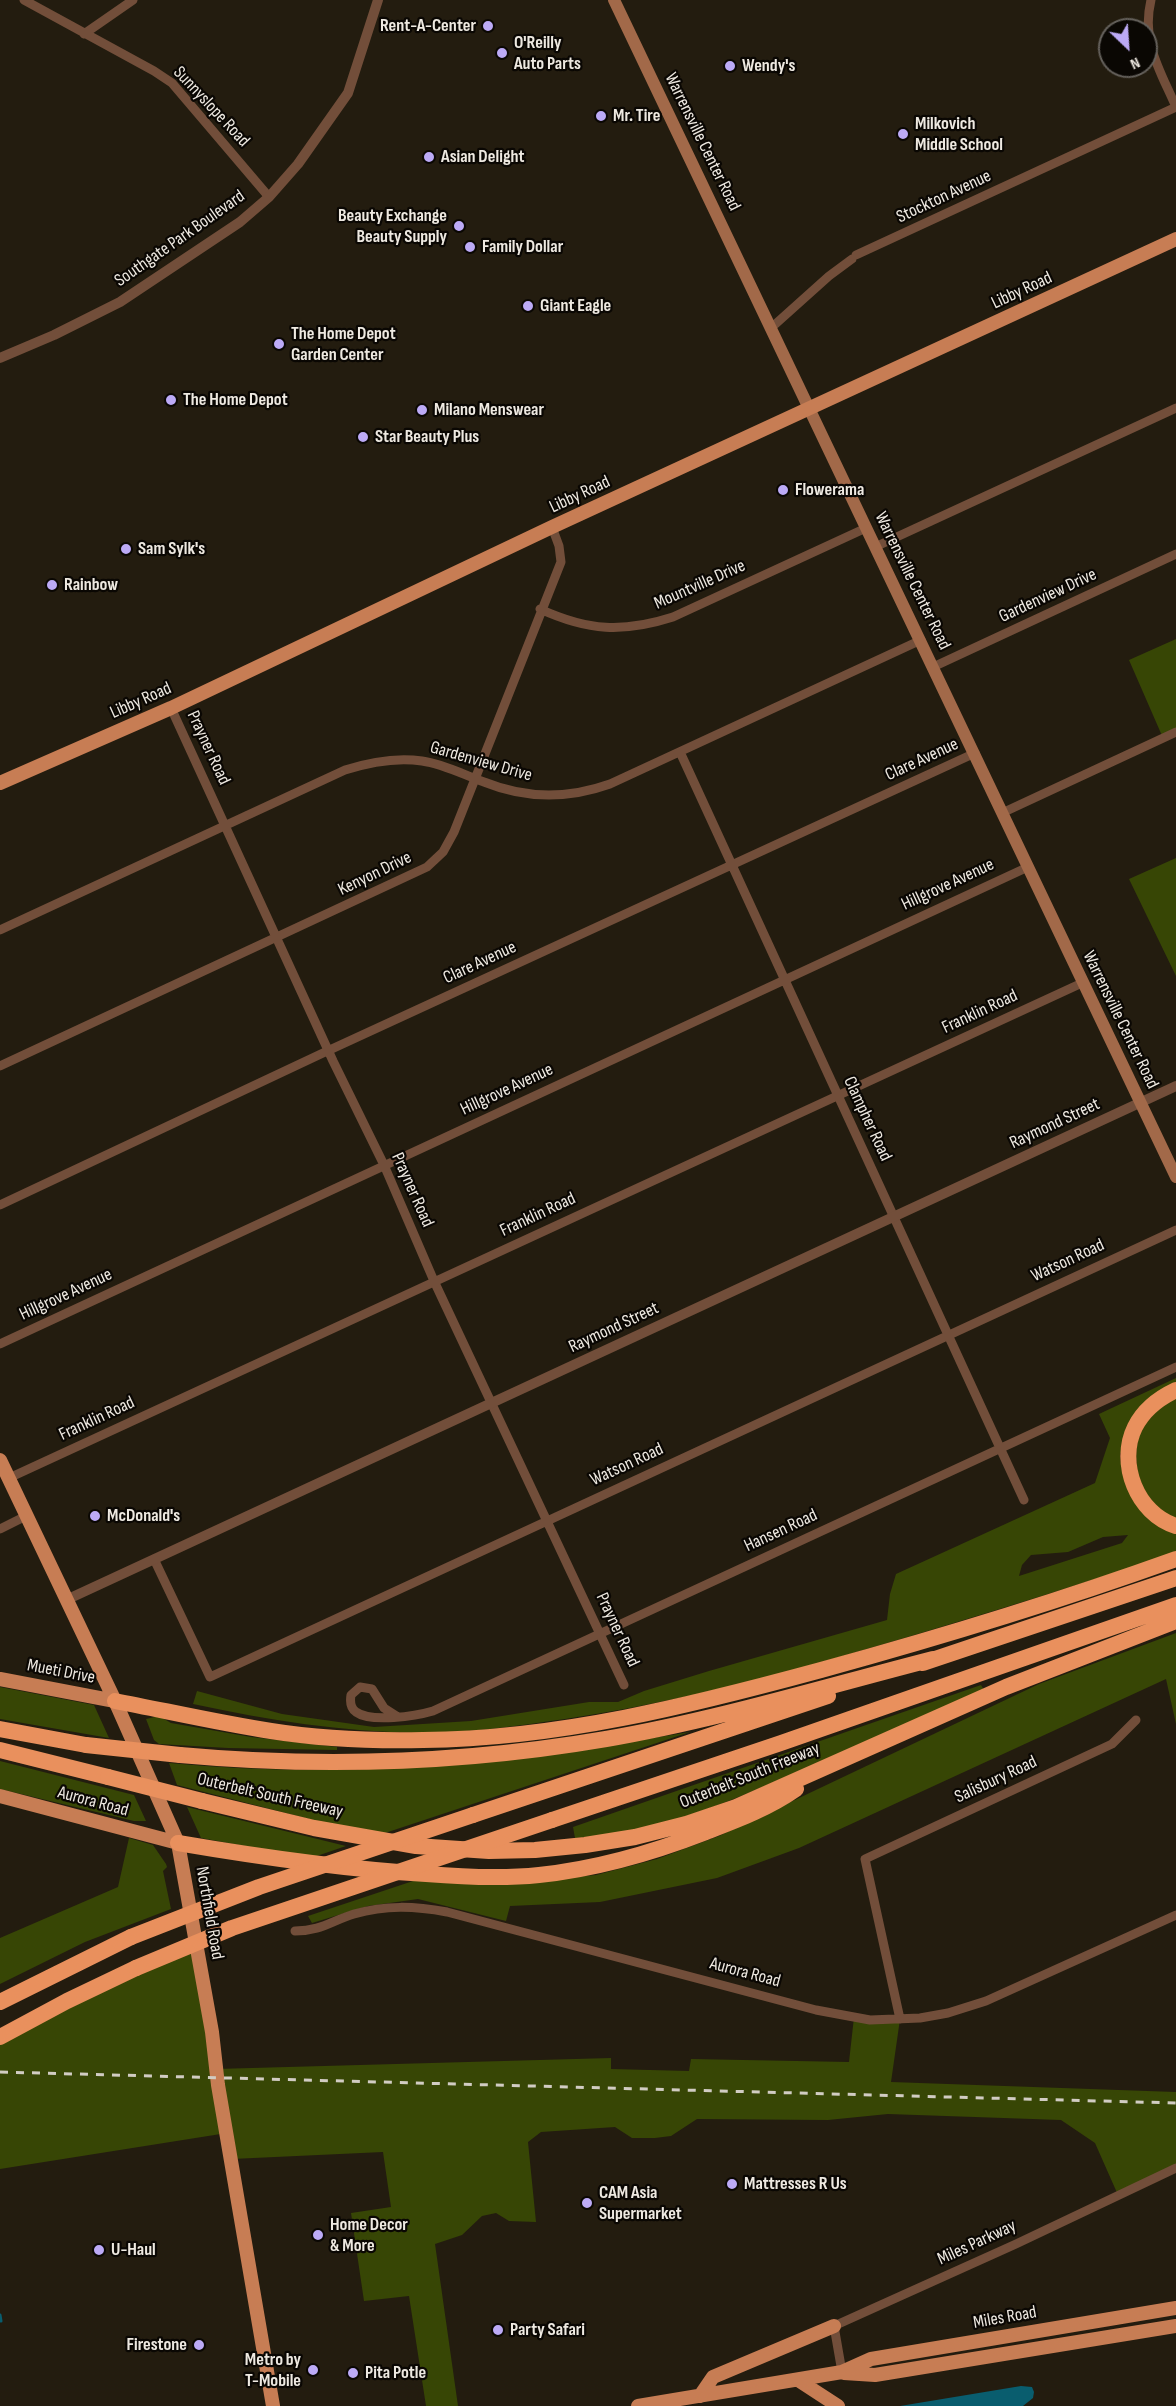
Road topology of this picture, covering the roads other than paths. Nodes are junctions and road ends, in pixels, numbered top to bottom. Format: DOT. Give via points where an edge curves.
graph roads {
  1 [pos="24,0"];
  2 [pos="133,0"];
  3 [pos="378,0"];
  4 [pos="614,0"];
  5 [pos="1151,0"];
  6 [pos="84,34"];
  7 [pos="1176,107"];
  8 [pos="269,196"];
  9 [pos="1176,240"];
  10 [pos="771,327"];
  11 [pos="0,358"];
  12 [pos="1176,408"];
  13 [pos="811,409"];
  14 [pos="552,527"];
  15 [pos="866,528"];
  16 [pos="875,547"];
  17 [pos="1176,554"];
  18 [pos="540,609"];
  19 [pos="921,640"];
  20 [pos="933,667"];
  21 [pos="171,708"];
  22 [pos="1176,732"];
  23 [pos="680,752"];
  24 [pos="975,753"];
  25 [pos="474,778"];
  26 [pos="0,783"];
  27 [pos="1002,813"];
  28 [pos="225,824"];
  29 [pos="732,866"];
  30 [pos="1028,867"];
  31 [pos="0,930"];
  32 [pos="278,938"];
  33 [pos="784,979"];
  34 [pos="1082,983"];
  35 [pos="328,1050"];
  36 [pos="0,1066"];
  37 [pos="1176,1086"];
  38 [pos="837,1095"];
  39 [pos="1140,1103"];
  40 [pos="384,1166"];
  41 [pos="1176,1177"];
  42 [pos="0,1204"];
  43 [pos="894,1217"];
  44 [pos="1176,1230"];
  45 [pos="434,1281"];
  46 [pos="947,1334"];
  47 [pos="0,1344"];
  48 [pos="1176,1367"];
  49 [pos="1176,1390"];
  50 [pos="493,1403"];
  51 [pos="1000,1448"];
  52 [pos="0,1460"];
  53 [pos="9,1478"];
  54 [pos="1024,1500"];
  55 [pos="26,1516"];
  56 [pos="548,1520"];
  57 [pos="1176,1526"];
  58 [pos="0,1529"];
  59 [pos="154,1559"];
  60 [pos="1176,1559"];
  61 [pos="1176,1578"];
  62 [pos="66,1600"];
  63 [pos="1176,1605"];
  64 [pos="1176,1621"];
  65 [pos="600,1633"];
  66 [pos="933,1659"];
  67 [pos="0,1679"];
  68 [pos="624,1685"];
  69 [pos="115,1701"];
  70 [pos="398,1717"];
  71 [pos="1136,1720"];
  72 [pos="0,1730"];
  73 [pos="0,1750"];
  74 [pos="840,1761"];
  75 [pos="0,1796"];
  76 [pos="178,1843"];
  77 [pos="1176,1915"];
  78 [pos="296,1930"];
  79 [pos="4,1998"];
  80 [pos="900,2019"];
  81 [pos="0,2037"];
  82 [pos="1176,2168"];
  83 [pos="1176,2308"];
  84 [pos="834,2326"];
  85 [pos="1176,2326"];
  86 [pos="842,2372"];
  87 [pos="798,2380"];
  88 [pos="700,2396"];
  89 [pos="273,2406"];
  90 [pos="638,2406"];
  91 [pos="838,2406"];
  1 -- 6 [label="street, Sunnyslope Road"];
  2 -- 6 [label="street"];
  3 -- 8 [label="street, Southgate Park Boulevard" via="348,93 298,164"];
  4 -- 10 [label="main road, Warrensville Center Road"];
  5 -- 7 [label="street" via="1147,31"];
  6 -- 8 [label="street, Sunnyslope Road" via="172,83"];
  7 -- 10 [label="street, Stockton Avenue" via="854,257"];
  8 -- 11 [label="street, Southgate Park Boulevard" via="240,222 120,302"];
  9 -- 13 [label="main road, Libby Road"];
  10 -- 13 [label="main road, Warrensville Center Road"];
  12 -- 16 [label="street"];
  13 -- 14 [label="main road, Libby Road"];
  13 -- 15 [label="main road, Warrensville Center Road"];
  14 -- 18 [label="street, Kenyon Drive" via="561,562"];
  14 -- 21 [label="main road, Libby Road"];
  15 -- 16 [label="main road, Warrensville Center Road"];
  15 -- 18 [label="street, Mountville Drive" via="673,617 647,625 614,629 588,626"];
  16 -- 19 [label="main road, Warrensville Center Road"];
  17 -- 20 [label="street, Gardenview Drive"];
  18 -- 25 [label="street, Kenyon Drive"];
  19 -- 20 [label="main road, Warrensville Center Road"];
  19 -- 23 [label="street, Gardenview Drive"];
  20 -- 24 [label="main road, Warrensville Center Road"];
  21 -- 26 [label="main road, Libby Road"];
  21 -- 28 [label="street, Prayner Road"];
  22 -- 27 [label="street"];
  23 -- 25 [label="street, Gardenview Drive" via="610,784 576,794 524,794"];
  23 -- 29 [label="street, Clampher Road"];
  24 -- 27 [label="main road, Warrensville Center Road"];
  24 -- 29 [label="street, Clare Avenue"];
  25 -- 28 [label="street, Gardenview Drive" via="422,761 364,764"];
  25 -- 32 [label="street, Kenyon Drive" via="454,832 443,852 427,867"];
  27 -- 30 [label="main road, Warrensville Center Road"];
  28 -- 31 [label="street, Gardenview Drive"];
  28 -- 32 [label="street, Prayner Road"];
  29 -- 33 [label="street, Clampher Road"];
  29 -- 35 [label="street, Clare Avenue"];
  30 -- 33 [label="street, Hillgrove Avenue"];
  30 -- 34 [label="main road, Warrensville Center Road"];
  32 -- 35 [label="street, Prayner Road"];
  32 -- 36 [label="street, Kenyon Drive"];
  33 -- 38 [label="street, Clampher Road"];
  33 -- 40 [label="street, Hillgrove Avenue"];
  34 -- 38 [label="street, Franklin Road"];
  34 -- 39 [label="main road, Warrensville Center Road"];
  35 -- 40 [label="street, Prayner Road"];
  35 -- 42 [label="street, Clare Avenue"];
  37 -- 39 [label="street, Raymond Street"];
  38 -- 43 [label="street, Clampher Road"];
  38 -- 45 [label="street, Franklin Road"];
  39 -- 41 [label="main road, Warrensville Center Road"];
  39 -- 43 [label="street, Raymond Street"];
  40 -- 45 [label="street, Prayner Road"];
  40 -- 47 [label="street, Hillgrove Avenue"];
  43 -- 46 [label="street, Clampher Road"];
  43 -- 50 [label="street, Raymond Street"];
  44 -- 46 [label="street, Watson Road"];
  45 -- 50 [label="street, Prayner Road"];
  45 -- 53 [label="street, Franklin Road"];
  46 -- 51 [label="street, Clampher Road"];
  46 -- 56 [label="street, Watson Road"];
  48 -- 51 [label="street, Hansen Road"];
  49 -- 57 [label="highway" via="1152,1404 1143,1415 1135,1427 1128,1457 1132,1480 1145,1505"];
  50 -- 56 [label="street, Prayner Road"];
  50 -- 59 [label="street, Raymond Street"];
  51 -- 54 [label="street, Clampher Road"];
  51 -- 65 [label="street, Hansen Road"];
  52 -- 53 [label="main road, Northfield Road"];
  53 -- 55 [label="main road, Northfield Road"];
  55 -- 58 [label="street"];
  55 -- 62 [label="main road, Northfield Road"];
  56 -- 59 [label="street, Watson Road" via="210,1677"];
  56 -- 65 [label="street, Prayner Road"];
  59 -- 62 [label="street, Raymond Street"];
  60 -- 69 [label="highway" via="1025,1611 807,1674 667,1709 553,1729 425,1740 320,1737"];
  61 -- 66 [label="highway, Outerbelt South Freeway"];
  62 -- 69 [label="main road, Northfield Road"];
  63 -- 81 [label="highway, Outerbelt South Freeway, bridge" via="782,1743 232,1928 136,1968"];
  64 -- 74 [label="highway, Outerbelt South Freeway" via="1029,1677"];
  65 -- 68 [label="street, Prayner Road"];
  65 -- 70 [label="street, Hansen Road" via="433,1711"];
  66 -- 72 [label="highway, Outerbelt South Freeway, bridge" via="669,1726 539,1749 449,1758 345,1762 240,1760 86,1745"];
  66 -- 79 [label="highway, Outerbelt South Freeway, bridge" via="259,1887 131,1937"];
  67 -- 69 [label="main road, Mueti Drive"];
  69 -- 76 [label="main road, Northfield Road"];
  70 -- 70 [label="street, Hansen Road" via="357,1713 352,1708 351,1695 360,1688 372,1689 384,1708"];
  71 -- 80 [label="street, Salisbury Road" via="1112,1744 865,1859"];
  73 -- 74 [label="highway, Outerbelt South Freeway, bridge" via="314,1828 392,1843 468,1850 535,1850 610,1841 686,1824 736,1807"];
  74 -- 76 [label="highway" via="779,1800 678,1843 589,1868 539,1875 393,1872 290,1862"];
  75 -- 76 [label="main road, Aurora Road"];
  76 -- 89 [label="main road, Northfield Road"];
  77 -- 80 [label="street, Aurora Road" via="986,2001 948,2013"];
  78 -- 80 [label="street, Aurora Road" via="313,1931 373,1909 420,1907 816,2010 870,2020"];
  82 -- 84 [label="street, Miles Parkway"];
  83 -- 86 [label="main road, Miles Road" via="871,2360"];
  84 -- 86 [label="street"];
  84 -- 88 [label="main road" via="713,2377"];
  85 -- 86 [label="main road, Miles Road" via="875,2375"];
  86 -- 87 [label="main road, Miles Road"];
  87 -- 88 [label="main road, Miles Road"];
  87 -- 91 [label="main road"];
  88 -- 90 [label="main road, Miles Road"];
}
